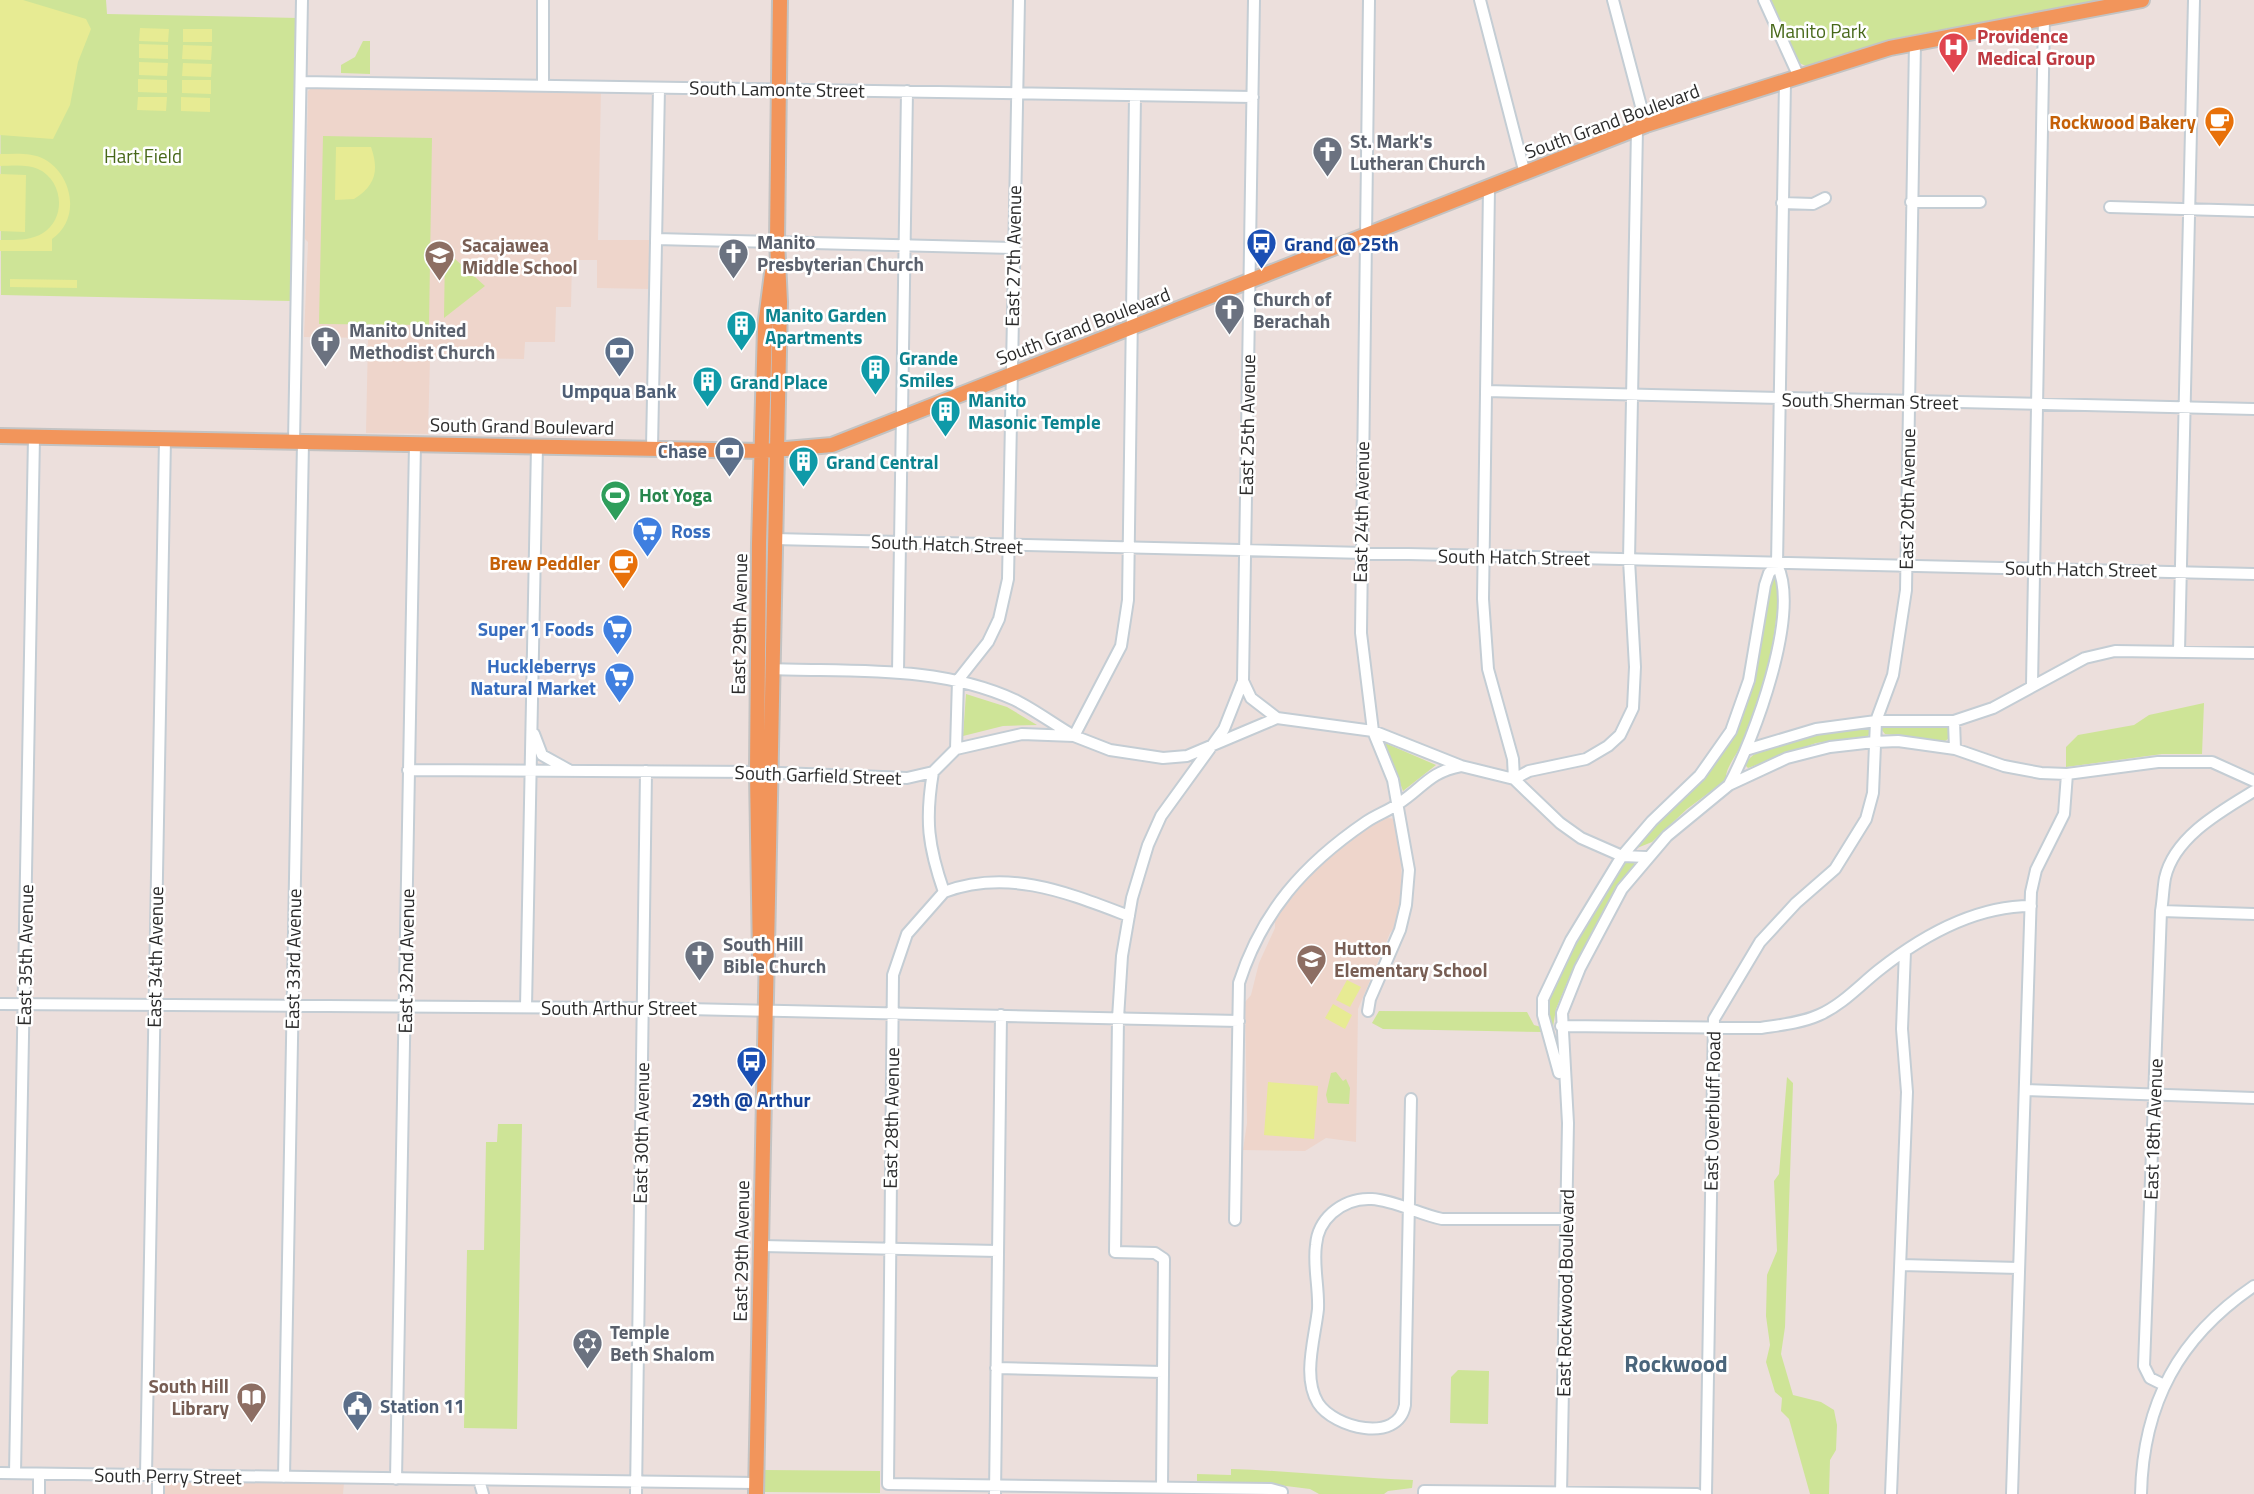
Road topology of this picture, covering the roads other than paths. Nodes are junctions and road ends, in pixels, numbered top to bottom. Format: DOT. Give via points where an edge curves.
graph roads {
  1 [pos="302,0"];
  2 [pos="543,0"];
  3 [pos="780,0"];
  4 [pos="1019,0"];
  5 [pos="1254,0"];
  6 [pos="1370,0"];
  7 [pos="1480,0"];
  8 [pos="1613,0"];
  9 [pos="1764,0"];
  10 [pos="2142,0"];
  11 [pos="2193,0"];
  12 [pos="2044,18"];
  13 [pos="1915,42"];
  14 [pos="1792,79"];
  15 [pos="300,82"];
  16 [pos="543,85"];
  17 [pos="659,88"];
  18 [pos="779,90"];
  19 [pos="907,91"];
  20 [pos="1016,94"];
  21 [pos="1135,96"];
  22 [pos="1253,97"];
  23 [pos="1642,127"];
  24 [pos="1525,174"];
  25 [pos="1489,188"];
  26 [pos="1825,198"];
  27 [pos="1911,202"];
  28 [pos="1980,202"];
  29 [pos="1782,203"];
  30 [pos="2110,207"];
  31 [pos="2189,209"];
  32 [pos="2254,211"];
  33 [pos="1365,236"];
  34 [pos="656,239"];
  35 [pos="777,241"];
  36 [pos="904,244"];
  37 [pos="1013,248"];
  38 [pos="1250,283"];
  39 [pos="1131,327"];
  40 [pos="1010,375"];
  41 [pos="1486,391"];
  42 [pos="1633,394"];
  43 [pos="1779,399"];
  44 [pos="1909,401"];
  45 [pos="2039,405"];
  46 [pos="2184,408"];
  47 [pos="2254,409"];
  48 [pos="901,419"];
  49 [pos="0,436"];
  50 [pos="34,437"];
  51 [pos="165,439"];
  52 [pos="298,442"];
  53 [pos="415,444"];
  54 [pos="537,446"];
  55 [pos="652,448"];
  56 [pos="769,451"];
  57 [pos="774,539"];
  58 [pos="899,543"];
  59 [pos="1009,545"];
  60 [pos="1128,549"];
  61 [pos="1245,550"];
  62 [pos="1361,553"];
  63 [pos="1482,556"];
  64 [pos="1629,560"];
  65 [pos="1777,565"];
  66 [pos="1906,567"];
  67 [pos="2034,569"];
  68 [pos="2181,571"];
  69 [pos="2254,574"];
  70 [pos="2179,651"];
  71 [pos="2254,653"];
  72 [pos="772,669"];
  73 [pos="898,672"];
  74 [pos="958,680"];
  75 [pos="1243,681"];
  76 [pos="2032,685"];
  77 [pos="532,717"];
  78 [pos="1277,718"];
  79 [pos="1876,721"];
  80 [pos="1954,721"];
  81 [pos="1373,731"];
  82 [pos="1074,736"];
  83 [pos="1874,742"];
  84 [pos="1210,747"];
  85 [pos="956,749"];
  86 [pos="1749,749"];
  87 [pos="1955,749"];
  88 [pos="1461,766"];
  89 [pos="408,770"];
  90 [pos="646,771"];
  91 [pos="529,772"];
  92 [pos="574,772"];
  93 [pos="933,772"];
  94 [pos="764,774"];
  95 [pos="2067,774"];
  96 [pos="1514,779"];
  97 [pos="2254,781"];
  98 [pos="1730,785"];
  99 [pos="2254,791"];
  100 [pos="1399,804"];
  101 [pos="1622,856"];
  102 [pos="1647,857"];
  103 [pos="944,892"];
  104 [pos="2031,906"];
  105 [pos="2161,911"];
  106 [pos="2254,914"];
  107 [pos="1129,916"];
  108 [pos="1905,951"];
  109 [pos="0,1004"];
  110 [pos="24,1004"];
  111 [pos="154,1006"];
  112 [pos="292,1007"];
  113 [pos="406,1007"];
  114 [pos="526,1007"];
  115 [pos="643,1008"];
  116 [pos="763,1009"];
  117 [pos="1368,1011"];
  118 [pos="892,1013"];
  119 [pos="1000,1015"];
  120 [pos="1118,1018"];
  121 [pos="1239,1021"];
  122 [pos="1561,1026"];
  123 [pos="1714,1027"];
  124 [pos="2025,1090"];
  125 [pos="1565,1093"];
  126 [pos="2154,1094"];
  127 [pos="2254,1098"];
  128 [pos="1411,1099"];
  129 [pos="1409,1209"];
  130 [pos="1566,1219"];
  131 [pos="1234,1220"];
  132 [pos="760,1246"];
  133 [pos="890,1249"];
  134 [pos="998,1251"];
  135 [pos="1901,1265"];
  136 [pos="2019,1269"];
  137 [pos="2254,1286"];
  138 [pos="996,1368"];
  139 [pos="1163,1371"];
  140 [pos="2164,1385"];
  141 [pos="0,1473"];
  142 [pos="15,1474"];
  143 [pos="39,1474"];
  144 [pos="146,1475"];
  145 [pos="158,1475"];
  146 [pos="284,1477"];
  147 [pos="396,1479"];
  148 [pos="636,1481"];
  149 [pos="1162,1487"];
  150 [pos="478,1488"];
  151 [pos="756,1488"];
  152 [pos="995,1490"];
  153 [pos="1282,1492"];
  154 [pos="1424,1492"];
  155 [pos="1561,1493"];
  156 [pos="39,1494"];
  157 [pos="158,1494"];
  158 [pos="636,1494"];
  159 [pos="1697,1494"];
  160 [pos="1706,1494"];
  161 [pos="1891,1494"];
  162 [pos="2012,1494"];
  163 [pos="2141,1494"];
  1 -- 15 [label="street, East 33rd Avenue"];
  2 -- 16 [label="street"];
  3 -- 18 [label="main road, East 29th Avenue"];
  4 -- 20 [label="street, East 27th Avenue"];
  5 -- 22 [label="street, East 25th Avenue"];
  6 -- 33 [label="street, East 24th Avenue"];
  7 -- 24 [label="street"];
  8 -- 23 [label="street"];
  9 -- 14 [label="street"];
  10 -- 12 [label="main road, South Grand Boulevard"];
  11 -- 31 [label="street"];
  12 -- 13 [label="main road, South Grand Boulevard"];
  12 -- 45 [label="street"];
  13 -- 14 [label="main road, South Grand Boulevard"];
  13 -- 27 [label="street, East 20th Avenue"];
  14 -- 23 [label="main road, South Grand Boulevard"];
  14 -- 29 [label="street"];
  15 -- 16 [label="street, South Lamonte Street"];
  15 -- 52 [label="street, East 33rd Avenue"];
  16 -- 17 [label="street, South Lamonte Street"];
  17 -- 18 [label="street, South Lamonte Street"];
  17 -- 34 [label="street"];
  18 -- 19 [label="street, South Lamonte Street"];
  18 -- 35 [label="main road, East 29th Avenue"];
  19 -- 20 [label="street, South Lamonte Street"];
  19 -- 36 [label="street"];
  20 -- 21 [label="street, South Lamonte Street"];
  20 -- 37 [label="street, East 27th Avenue"];
  21 -- 22 [label="street, South Lamonte Street"];
  21 -- 39 [label="street"];
  22 -- 38 [label="street, East 25th Avenue"];
  23 -- 24 [label="main road, South Grand Boulevard"];
  23 -- 42 [label="street"];
  24 -- 25 [label="main road, South Grand Boulevard"];
  25 -- 33 [label="main road, South Grand Boulevard"];
  25 -- 41 [label="street"];
  26 -- 29 [label="street" via="1813,204"];
  27 -- 28 [label="street"];
  27 -- 44 [label="street, East 20th Avenue"];
  29 -- 43 [label="street"];
  30 -- 31 [label="street"];
  31 -- 32 [label="street"];
  31 -- 46 [label="street"];
  33 -- 38 [label="main road, South Grand Boulevard"];
  33 -- 62 [label="street, East 24th Avenue"];
  34 -- 35 [label="street"];
  34 -- 55 [label="street"];
  35 -- 36 [label="street"];
  35 -- 56 [label="main road, East 29th Avenue" via="765,327"];
  36 -- 37 [label="street"];
  36 -- 48 [label="street"];
  37 -- 40 [label="street, East 27th Avenue"];
  38 -- 39 [label="main road, South Grand Boulevard"];
  38 -- 61 [label="street, East 25th Avenue"];
  39 -- 40 [label="main road, South Grand Boulevard"];
  39 -- 60 [label="street"];
  40 -- 48 [label="main road, South Grand Boulevard"];
  40 -- 59 [label="street, East 27th Avenue"];
  41 -- 42 [label="street, South Sherman Street"];
  41 -- 63 [label="street"];
  42 -- 43 [label="street, South Sherman Street"];
  42 -- 64 [label="street"];
  43 -- 44 [label="street, South Sherman Street"];
  43 -- 65 [label="street"];
  44 -- 45 [label="street, South Sherman Street"];
  44 -- 66 [label="street, East 20th Avenue"];
  45 -- 46 [label="street, South Sherman Street"];
  45 -- 67 [label="street"];
  46 -- 47 [label="street, South Sherman Street"];
  46 -- 68 [label="street"];
  48 -- 56 [label="main road, South Grand Boulevard" via="832,445"];
  48 -- 58 [label="street"];
  49 -- 50 [label="main road, South Grand Boulevard"];
  50 -- 51 [label="main road, South Grand Boulevard"];
  50 -- 110 [label="street, East 35th Avenue"];
  51 -- 52 [label="main road, South Grand Boulevard"];
  51 -- 111 [label="street, East 34th Avenue"];
  52 -- 53 [label="main road, South Grand Boulevard"];
  52 -- 112 [label="street, East 33rd Avenue"];
  53 -- 54 [label="main road, South Grand Boulevard"];
  53 -- 89 [label="street, East 32nd Avenue"];
  54 -- 55 [label="main road, South Grand Boulevard"];
  54 -- 77 [label="street"];
  55 -- 56 [label="main road, South Grand Boulevard"];
  56 -- 57 [label="main road, East 29th Avenue"];
  56 -- 94 [label="main road, East 29th Avenue"];
  57 -- 58 [label="street, South Hatch Street"];
  57 -- 72 [label="main road, East 29th Avenue"];
  58 -- 59 [label="street, South Hatch Street"];
  58 -- 73 [label="street"];
  59 -- 60 [label="street, South Hatch Street"];
  59 -- 74 [label="street, East 27th Avenue" via="1008,579 999,620"];
  60 -- 61 [label="street, South Hatch Street"];
  60 -- 82 [label="street" via="1128,600 1121,646"];
  61 -- 62 [label="street, South Hatch Street"];
  61 -- 75 [label="street, East 25th Avenue"];
  62 -- 63 [label="street, South Hatch Street"];
  62 -- 81 [label="street, East 24th Avenue" via="1362,633"];
  63 -- 64 [label="street, South Hatch Street"];
  63 -- 96 [label="street" via="1488,669"];
  64 -- 65 [label="street, South Hatch Street"];
  64 -- 96 [label="street" via="1635,694 1628,721 1608,746 1586,759 1529,771"];
  65 -- 66 [label="street, South Hatch Street"];
  65 -- 86 [label="street" via="1783,577 1783,611 1770,681"];
  65 -- 101 [label="street, East Rockwood Boulevard" via="1765,585 1755,652 1731,731 1712,761"];
  66 -- 67 [label="street, South Hatch Street"];
  66 -- 79 [label="street, East 20th Avenue" via="1901,639"];
  67 -- 68 [label="street, South Hatch Street"];
  67 -- 76 [label="street"];
  68 -- 69 [label="street, South Hatch Street"];
  68 -- 70 [label="street"];
  70 -- 71 [label="street"];
  70 -- 76 [label="street" via="2116,651"];
  72 -- 73 [label="street"];
  72 -- 94 [label="main road, East 29th Avenue"];
  73 -- 74 [label="street"];
  74 -- 82 [label="street" via="1015,700"];
  74 -- 85 [label="street"];
  75 -- 78 [label="street" via="1251,698"];
  75 -- 84 [label="street, East 25th Avenue" via="1224,729"];
  76 -- 80 [label="street" via="1993,708"];
  77 -- 91 [label="street"];
  77 -- 92 [label="street" via="542,755"];
  78 -- 81 [label="street"];
  78 -- 84 [label="street"];
  79 -- 80 [label="street"];
  79 -- 83 [label="street, East 20th Avenue"];
  79 -- 86 [label="street" via="1816,729"];
  80 -- 87 [label="street"];
  81 -- 88 [label="street"];
  81 -- 100 [label="street, East 24th Avenue"];
  82 -- 84 [label="street" via="1141,757 1187,756"];
  82 -- 85 [label="street" via="1022,734"];
  83 -- 87 [label="street"];
  83 -- 98 [label="street" via="1787,758"];
  83 -- 123 [label="street, East Overbluff Road" via="1872,800 1858,836 1835,869 1760,942 1715,1016"];
  84 -- 107 [label="street, East 25th Avenue" via="1161,816 1144,857"];
  85 -- 93 [label="street"];
  86 -- 98 [label="street"];
  87 -- 95 [label="street" via="2022,771"];
  88 -- 96 [label="street"];
  88 -- 100 [label="street" via="1426,780"];
  89 -- 91 [label="street, South Garfield Street"];
  89 -- 113 [label="street, East 32nd Avenue"];
  90 -- 92 [label="street, South Garfield Street"];
  90 -- 94 [label="street, South Garfield Street"];
  90 -- 115 [label="street, East 30th Avenue"];
  91 -- 92 [label="street, South Garfield Street"];
  91 -- 114 [label="street"];
  93 -- 94 [label="street, South Garfield Street" via="906,778"];
  93 -- 103 [label="street" via="927,831"];
  94 -- 116 [label="main road, East 29th Avenue" via="769,933"];
  95 -- 97 [label="street" via="2212,762"];
  95 -- 104 [label="street" via="2064,814 2036,870"];
  96 -- 101 [label="street" via="1560,823 1590,843"];
  98 -- 102 [label="street, East Rockwood Boulevard"];
  99 -- 105 [label="street, East 18th Avenue" via="2200,827 2181,849 2166,875"];
  100 -- 117 [label="street, East 24th Avenue" via="1409,870 1406,905"];
  100 -- 121 [label="street" via="1329,849 1273,908 1251,947 1239,983"];
  101 -- 102 [label="street"];
  101 -- 125 [label="street, East Rockwood Boulevard" via="1571,940 1542,1005"];
  102 -- 122 [label="street, East Rockwood Boulevard" via="1622,889 1588,952 1564,1004"];
  103 -- 107 [label="street" via="1013,881 1065,892"];
  103 -- 118 [label="street, East 28th Avenue" via="907,934 893,975"];
  104 -- 108 [label="street" via="2000,908 1966,918"];
  104 -- 124 [label="street"];
  105 -- 106 [label="street"];
  105 -- 126 [label="street, East 18th Avenue"];
  107 -- 120 [label="street, East 25th Avenue"];
  108 -- 123 [label="street" via="1819,1015 1761,1028"];
  108 -- 135 [label="street" via="1902,1029 1907,1092"];
  109 -- 110 [label="street, South Arthur Street"];
  110 -- 111 [label="street, South Arthur Street"];
  110 -- 142 [label="street, East 35th Avenue"];
  111 -- 112 [label="street, South Arthur Street"];
  111 -- 144 [label="street, East 34th Avenue"];
  112 -- 113 [label="street, South Arthur Street"];
  112 -- 146 [label="street, East 33rd Avenue"];
  113 -- 114 [label="street, South Arthur Street"];
  113 -- 147 [label="street, East 32nd Avenue"];
  114 -- 115 [label="street, South Arthur Street"];
  115 -- 116 [label="street, South Arthur Street"];
  115 -- 148 [label="street, East 30th Avenue"];
  116 -- 118 [label="street, South Arthur Street"];
  116 -- 132 [label="main road, East 29th Avenue"];
  118 -- 119 [label="street, South Arthur Street"];
  118 -- 133 [label="street, East 28th Avenue"];
  119 -- 120 [label="street, South Arthur Street"];
  119 -- 134 [label="street"];
  120 -- 121 [label="street, South Arthur Street"];
  120 -- 139 [label="street, East 25th Avenue" via="1115,1252 1163,1255"];
  121 -- 131 [label="street"];
  122 -- 123 [label="street"];
  122 -- 125 [label="street, East Rockwood Boulevard"];
  123 -- 160 [label="street, East Overbluff Road"];
  124 -- 126 [label="street"];
  124 -- 136 [label="street"];
  125 -- 130 [label="street, East Rockwood Boulevard"];
  126 -- 127 [label="street"];
  126 -- 140 [label="street, East 18th Avenue" via="2144,1366 2150,1378"];
  128 -- 129 [label="street"];
  129 -- 129 [label="street" via="1404,1413 1393,1424 1367,1428 1336,1420 1317,1401 1311,1375 1318,1232 1336,1210 1360,1199 1385,1200"];
  129 -- 130 [label="street" via="1442,1219"];
  130 -- 155 [label="street, East Rockwood Boulevard"];
  132 -- 133 [label="street"];
  132 -- 151 [label="main road, East 29th Avenue"];
  133 -- 134 [label="street"];
  133 -- 152 [label="street, East 28th Avenue" via="888,1484"];
  134 -- 138 [label="street"];
  135 -- 136 [label="street"];
  135 -- 161 [label="street"];
  136 -- 162 [label="street"];
  137 -- 140 [label="street" via="2208,1322"];
  138 -- 139 [label="street"];
  138 -- 152 [label="street"];
  139 -- 149 [label="street"];
  140 -- 163 [label="street" via="2146,1437"];
  141 -- 142 [label="street, South Perry Street"];
  142 -- 143 [label="street, South Perry Street"];
  143 -- 144 [label="street, South Perry Street"];
  143 -- 156 [label="street"];
  144 -- 145 [label="street, South Perry Street"];
  145 -- 146 [label="street, South Perry Street"];
  145 -- 157 [label="street"];
  146 -- 147 [label="street, South Perry Street"];
  147 -- 150 [label="street, South Perry Street"];
  148 -- 150 [label="street, South Perry Street"];
  148 -- 151 [label="street, South Perry Street"];
  148 -- 158 [label="street, East 30th Avenue"];
  149 -- 152 [label="street"];
  149 -- 153 [label="street"];
  154 -- 155 [label="street"];
  155 -- 159 [label="street"];
}
